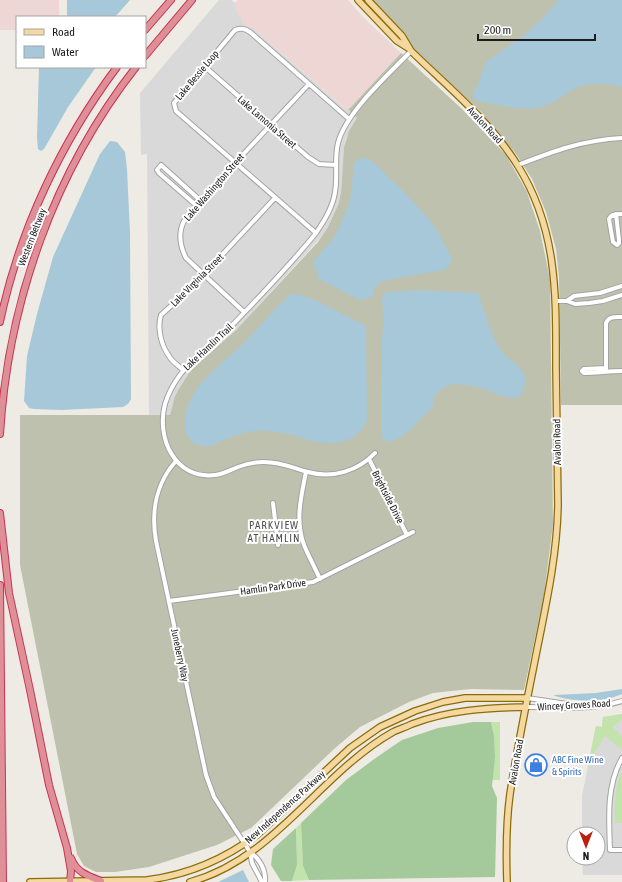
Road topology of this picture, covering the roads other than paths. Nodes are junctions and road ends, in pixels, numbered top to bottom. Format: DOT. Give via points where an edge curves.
graph roads {
  1 [pos="171,0"];
  2 [pos="192,0"];
  3 [pos="358,0"];
  4 [pos="368,0"];
  5 [pos="146,29"];
  6 [pos="409,50"];
  7 [pos="146,55"];
  8 [pos="204,66"];
  9 [pos="116,68"];
  10 [pos="135,68"];
  11 [pos="309,84"];
  12 [pos="349,119"];
  13 [pos="271,125"];
  14 [pos="622,138"];
  15 [pos="235,163"];
  16 [pos="336,165"];
  17 [pos="518,165"];
  18 [pos="276,198"];
  19 [pos="201,201"];
  20 [pos="197,206"];
  21 [pos="616,214"];
  22 [pos="622,214"];
  23 [pos="316,233"];
  24 [pos="204,275"];
  25 [pos="622,286"];
  26 [pos="622,295"];
  27 [pos="567,301"];
  28 [pos="556,302"];
  29 [pos="244,312"];
  30 [pos="622,317"];
  31 [pos="0,322"];
  32 [pos="183,370"];
  33 [pos="606,370"];
  34 [pos="622,371"];
  35 [pos="0,434"];
  36 [pos="375,453"];
  37 [pos="368,459"];
  38 [pos="176,461"];
  39 [pos="306,472"];
  40 [pos="273,503"];
  41 [pos="0,513"];
  42 [pos="413,532"];
  43 [pos="407,535"];
  44 [pos="278,545"];
  45 [pos="320,579"];
  46 [pos="0,585"];
  47 [pos="169,601"];
  48 [pos="528,698"];
  49 [pos="622,701"];
  50 [pos="590,706"];
  51 [pos="526,707"];
  52 [pos="622,758"];
  53 [pos="244,845"];
  54 [pos="67,848"];
  55 [pos="622,850"];
  56 [pos="250,852"];
  57 [pos="101,881"];
  58 [pos="3,882"];
  59 [pos="30,882"];
  60 [pos="70,882"];
  61 [pos="190,882"];
  62 [pos="263,882"];
  63 [pos="506,882"];
  1 -- 5 [label="highway"];
  2 -- 7 [label="highway"];
  3 -- 6 [label="main road, Avalon Road"];
  4 -- 6 [label="main road, Avalon Road" via="402,36"];
  6 -- 12 [label="street, Lake Hamlin Trail"];
  6 -- 17 [label="main road, Avalon Road" via="497,137"];
  8 -- 11 [label="street, Lake Bessie Loop" via="235,30 246,29"];
  8 -- 13 [label="street, Lake Lamonia Street"];
  8 -- 15 [label="street, Lake Bessie Loop" via="176,99 174,107"];
  9 -- 31 [label="highway, Western Beltway" via="80,122 56,164 21,249"];
  10 -- 35 [label="highway, Western Beltway" via="82,150 61,191 33,259 10,352"];
  11 -- 12 [label="street, Lake Bessie Loop"];
  11 -- 13 [label="street, Lake Washington Street"];
  12 -- 16 [label="street, Lake Hamlin Trail" via="338,144"];
  13 -- 15 [label="street, Lake Washington Street"];
  13 -- 16 [label="street, Lake Lamonia Street" via="314,162"];
  14 -- 17 [label="street" via="568,146"];
  15 -- 18 [label="street, Lake Bessie Loop"];
  15 -- 19 [label="street, Lake Washington Street"];
  16 -- 23 [label="street, Lake Hamlin Trail" via="335,193 327,216"];
  17 -- 28 [label="main road, Avalon Road" via="540,210 547,232 553,261"];
  18 -- 23 [label="street, Lake Bessie Loop"];
  18 -- 24 [label="street, Lake Virginia Street"];
  19 -- 20 [label="street, Lake Washington Street"];
  19 -- 20 [label="street" via="161,165 157,170 159,173"];
  20 -- 24 [label="street, Lake Washington Street" via="184,220 180,238 186,258"];
  21 -- 21 [label="street" via="619,240 617,244 613,242 609,221 611,216"];
  21 -- 22 [label="street"];
  23 -- 29 [label="street, Lake Hamlin Trail"];
  24 -- 29 [label="street, Lake Washington Street"];
  24 -- 32 [label="street, Lake Virginia Street" via="160,318 164,348"];
  25 -- 27 [label="street" via="600,293 574,296"];
  26 -- 27 [label="street" via="589,303 574,304"];
  27 -- 28 [label="street"];
  28 -- 48 [label="main road, Avalon Road" via="557,538"];
  29 -- 32 [label="street, Lake Hamlin Trail"];
  30 -- 33 [label="street" via="612,317 606,322"];
  32 -- 38 [label="street, Lake Hamlin Trail" via="168,396 163,414 164,439"];
  33 -- 33 [label="street" via="584,369 582,372 603,373"];
  33 -- 34 [label="street"];
  36 -- 37 [label="street, Lake Hamlin Trail"];
  37 -- 39 [label="street, Lake Hamlin Trail" via="355,468 337,474"];
  37 -- 43 [label="street, Brightside Drive"];
  38 -- 39 [label="street, Lake Hamlin Trail" via="191,471 207,475 221,474 247,464 266,462 285,464"];
  38 -- 47 [label="street, Juneberry Way" via="160,485 154,515 155,536"];
  39 -- 45 [label="street" via="300,505 300,528"];
  40 -- 44 [label="street"];
  41 -- 54 [label="highway" via="4,560 14,620 48,785"];
  42 -- 43 [label="street, Hamlin Park Drive"];
  43 -- 45 [label="street, Hamlin Park Drive"];
  45 -- 47 [label="street, Hamlin Park Drive"];
  46 -- 58 [label="highway"];
  47 -- 53 [label="street, Juneberry Way" via="208,781 214,797"];
  48 -- 50 [label="street"];
  48 -- 51 [label="main road, Avalon Road"];
  48 -- 53 [label="main road, New Independence Parkway" via="465,698 443,702 380,726 350,748"];
  49 -- 50 [label="street, Wincey Groves Road"];
  50 -- 51 [label="street, Wincey Groves Road"];
  51 -- 56 [label="main road, New Independence Parkway" via="452,712 422,720 394,732 352,760 282,827"];
  51 -- 63 [label="main road, Avalon Road" via="510,794"];
  52 -- 55 [label="street" via="614,777 610,798 610,850"];
  53 -- 56 [label="street, Juneberry Way"];
  53 -- 57 [label="main road, New Independence Parkway" via="212,862 179,874 147,880"];
  54 -- 57 [label="highway" via="79,871"];
  54 -- 60 [label="highway"];
  56 -- 61 [label="main road, New Independence Parkway" via="232,865"];
  56 -- 62 [label="street" via="252,863"];
  56 -- 62 [label="street" via="260,862 265,875"];
  57 -- 60 [label="main road, New Independence Parkway"];
  59 -- 60 [label="main road, New Independence Parkway"];
}
